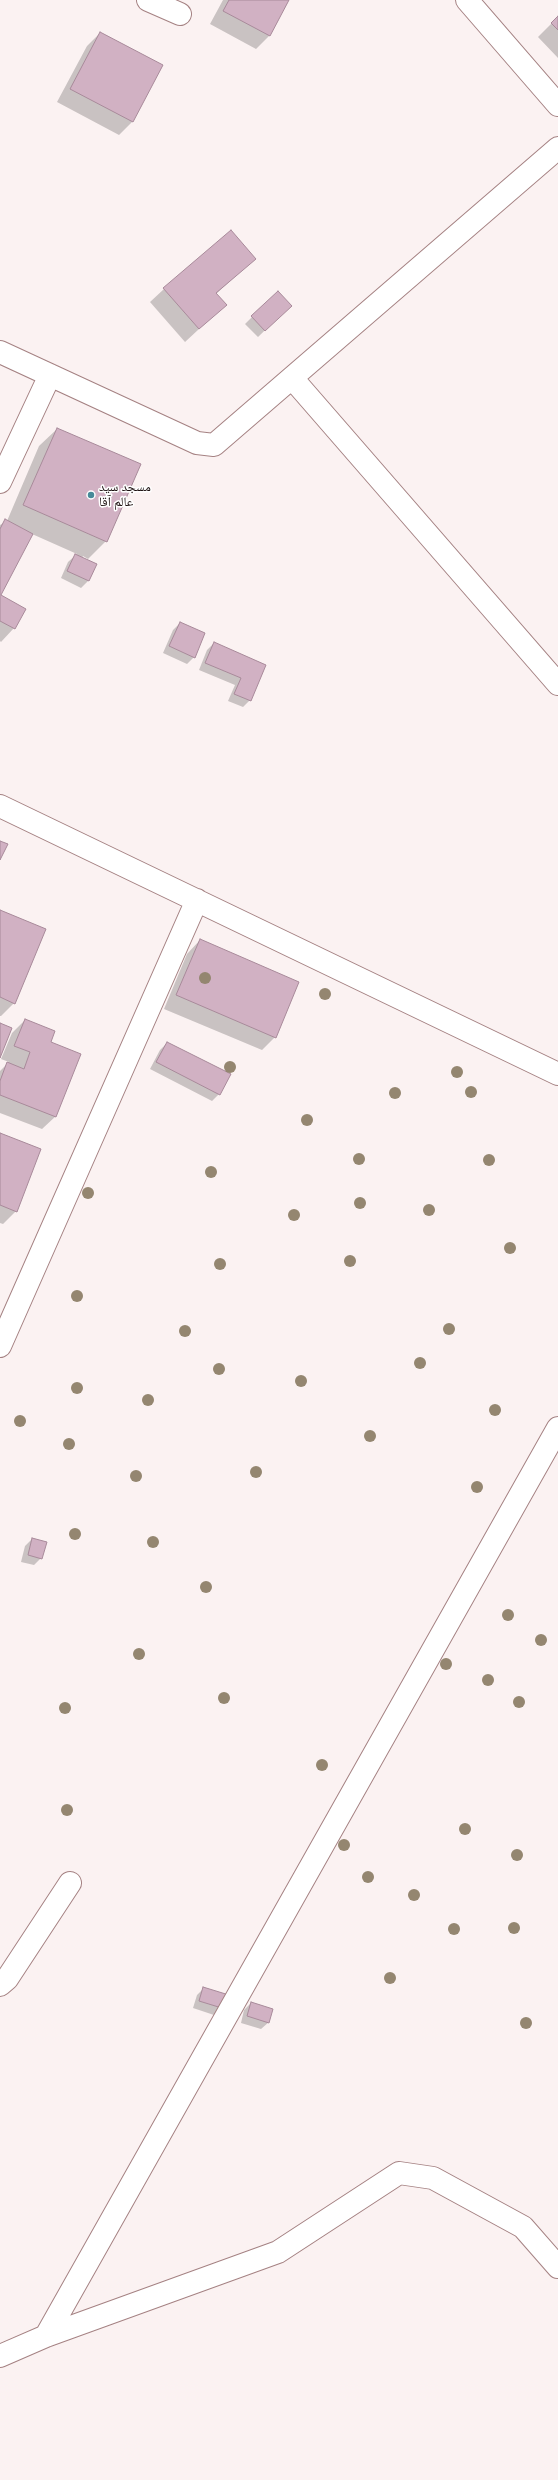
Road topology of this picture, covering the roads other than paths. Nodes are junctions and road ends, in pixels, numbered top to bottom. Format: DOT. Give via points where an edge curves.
graph roads {
  1 [pos="148,0"];
  2 [pos="467,0"];
  3 [pos="180,14"];
  4 [pos="558,105"];
  5 [pos="558,148"];
  6 [pos="0,352"];
  7 [pos="50,375"];
  8 [pos="292,378"];
  9 [pos="0,482"];
  10 [pos="558,684"];
  11 [pos="0,806"];
  12 [pos="197,900"];
  13 [pos="558,1074"];
  14 [pos="0,1346"];
  15 [pos="558,1428"];
  16 [pos="70,1883"];
  17 [pos="0,1985"];
  18 [pos="558,2267"];
  19 [pos="46,2336"];
  20 [pos="0,2356"];
  1 -- 3 [label="street"];
  2 -- 4 [label="street"];
  5 -- 8 [label="street"];
  6 -- 7 [label="street"];
  7 -- 8 [label="street" via="197,443 214,445"];
  7 -- 9 [label="street"];
  8 -- 10 [label="street"];
  11 -- 12 [label="street"];
  12 -- 13 [label="street"];
  12 -- 14 [label="street"];
  15 -- 19 [label="street"];
  16 -- 17 [label="street" via="7,1979"];
  18 -- 19 [label="street" via="523,2227 433,2178 399,2173 278,2252"];
  19 -- 20 [label="street"];
}
